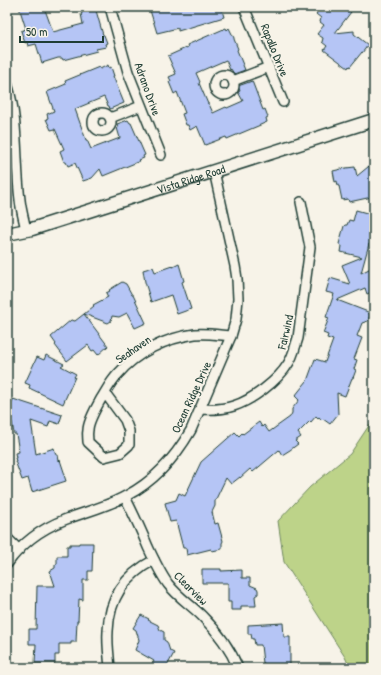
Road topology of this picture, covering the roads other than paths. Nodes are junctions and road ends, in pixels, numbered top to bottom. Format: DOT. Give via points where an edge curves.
graph roads {
  1 [pos="110,7"];
  2 [pos="244,7"];
  3 [pos="269,67"];
  4 [pos="233,81"];
  5 [pos="7,83"];
  6 [pos="283,102"];
  7 [pos="141,106"];
  8 [pos="110,118"];
  9 [pos="374,120"];
  10 [pos="161,155"];
  11 [pos="214,171"];
  12 [pos="301,202"];
  13 [pos="26,230"];
  14 [pos="7,234"];
  15 [pos="231,336"];
  16 [pos="105,393"];
  17 [pos="200,409"];
  18 [pos="125,497"];
  19 [pos="7,538"];
  20 [pos="19,550"];
  21 [pos="154,560"];
  22 [pos="7,564"];
  23 [pos="110,668"];
  24 [pos="238,668"];
  1 -- 7 [label="street, Adrano Drive" via="128,72"];
  2 -- 3 [label="street, Rapallo Drive"];
  3 -- 4 [label="street"];
  3 -- 6 [label="street, Rapallo Drive"];
  5 -- 13 [label="street" via="14,113 20,200"];
  7 -- 8 [label="street"];
  7 -- 10 [label="street, Adrano Drive"];
  9 -- 11 [label="street, Vista Ridge Road"];
  11 -- 13 [label="street, Vista Ridge Road"];
  11 -- 15 [label="street, Ocean Ridge Drive" via="238,279 238,305"];
  12 -- 17 [label="street, Fairwind" via="310,247 295,350 278,377 252,398 222,409"];
  13 -- 14 [label="street, Vista Ridge Road"];
  15 -- 16 [label="street, Seahaven" via="183,336 147,350 118,374"];
  15 -- 17 [label="street, Ocean Ridge Drive"];
  16 -- 16 [label="street, Seahaven" via="87,428 88,442 104,457 120,453 129,445 129,431 125,420"];
  17 -- 18 [label="street, Ocean Ridge Drive" via="186,439 169,463 152,479"];
  18 -- 20 [label="street, Ocean Ridge Drive" via="62,520 28,540"];
  18 -- 21 [label="street, Clearview"];
  19 -- 20 [label="street"];
  20 -- 22 [label="street, Ocean Ridge Drive"];
  21 -- 23 [label="street" via="131,575 113,601 107,632"];
  21 -- 24 [label="street, Clearview" via="169,585 218,633"];
}
